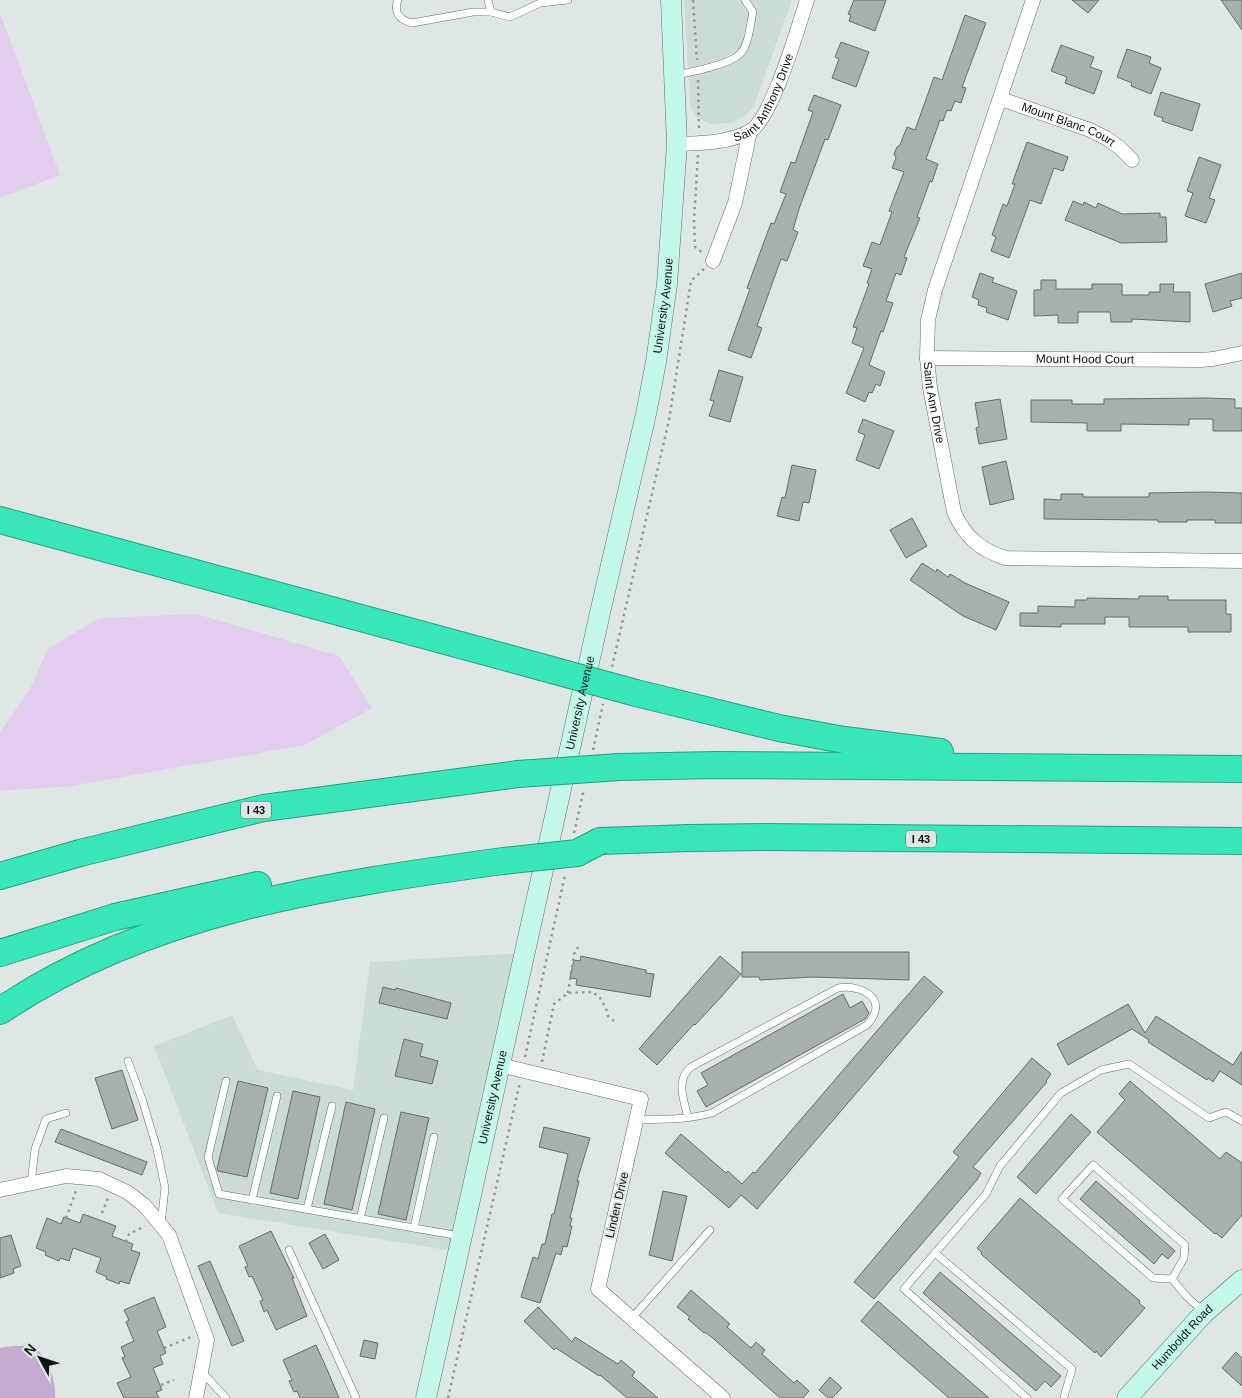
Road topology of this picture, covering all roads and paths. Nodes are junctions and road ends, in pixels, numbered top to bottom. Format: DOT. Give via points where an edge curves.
graph roads {
  1 [pos="398,0"];
  2 [pos="488,0"];
  3 [pos="568,0"];
  4 [pos="671,0"];
  5 [pos="745,0"];
  6 [pos="808,0"];
  7 [pos="1033,0"];
  8 [pos="491,12"];
  9 [pos="675,75"];
  10 [pos="1001,99"];
  11 [pos="750,131"];
  12 [pos="677,144"];
  13 [pos="1132,160"];
  14 [pos="713,261"];
  15 [pos="1242,352"];
  16 [pos="927,358"];
  17 [pos="0,520"];
  18 [pos="1242,560"];
  19 [pos="1001,767"];
  20 [pos="1242,769"];
  21 [pos="1242,841"];
  22 [pos="505,854"];
  23 [pos="0,876"];
  24 [pos="578,948"];
  25 [pos="0,953"];
  26 [pos="568,993"];
  27 [pos="0,1011"];
  28 [pos="615,1022"];
  29 [pos="128,1061"];
  30 [pos="500,1065"];
  31 [pos="540,1075"];
  32 [pos="226,1081"];
  33 [pos="277,1096"];
  34 [pos="332,1106"];
  35 [pos="66,1113"];
  36 [pos="384,1118"];
  37 [pos="688,1118"];
  38 [pos="636,1120"];
  39 [pos="1242,1121"];
  40 [pos="434,1136"];
  41 [pos="81,1177"];
  42 [pos="31,1183"];
  43 [pos="0,1190"];
  44 [pos="252,1200"];
  45 [pos="307,1209"];
  46 [pos="66,1218"];
  47 [pos="360,1219"];
  48 [pos="159,1222"];
  49 [pos="414,1228"];
  50 [pos="710,1230"];
  51 [pos="462,1236"];
  52 [pos="126,1242"];
  53 [pos="289,1250"];
  54 [pos="935,1254"];
  55 [pos="1172,1279"];
  56 [pos="1240,1286"];
  57 [pos="1204,1313"];
  58 [pos="632,1319"];
  59 [pos="204,1331"];
  60 [pos="164,1348"];
  61 [pos="201,1371"];
  62 [pos="174,1380"];
  63 [pos="161,1385"];
  64 [pos="196,1398"];
  65 [pos="226,1398"];
  66 [pos="356,1398"];
  67 [pos="426,1398"];
  68 [pos="723,1398"];
  69 [pos="1027,1398"];
  70 [pos="1063,1398"];
  71 [pos="1127,1398"];
  1 -- 8 [label="lane" via="396,10 399,17 412,23"];
  2 -- 8 [label="lane"];
  3 -- 8 [label="lane" via="540,3 510,17"];
  4 -- 9 [label="main road, University Avenue"];
  5 -- 9 [label="lane" via="752,12 741,54 697,71"];
  6 -- 11 [label="street, Saint Anthony Drive" via="778,86 767,110"];
  7 -- 10 [label="street, Saint Ann Drive"];
  9 -- 12 [label="main road, University Avenue"];
  10 -- 13 [label="street, Mount Blanc Court" via="1090,130 1106,138"];
  10 -- 16 [label="street, Saint Ann Drive" via="935,290 928,320"];
  11 -- 12 [label="street, Saint Anthony Drive" via="721,141"];
  11 -- 14 [label="street" via="735,203"];
  12 -- 30 [label="main road, University Avenue" via="667,284 656,362"];
  15 -- 16 [label="street, Mount Hood Court" via="1200,360"];
  16 -- 18 [label="street, Saint Ann Drive" via="954,512 963,530 978,546 992,554 1014,559"];
  17 -- 19 [label="highway, bridge" via="636,693 779,728 957,754"];
  19 -- 20 [label="highway, I 43"];
  19 -- 23 [label="highway, I 43, bridge" via="724,765 619,767 518,774 264,808"];
  21 -- 22 [label="highway, I 43" via="689,838 600,841"];
  22 -- 25 [label="highway, I 43" via="393,862 243,888 115,918"];
  22 -- 27 [label="highway" via="242,906 185,923 86,961"];
  24 -- 26 [label="path" via="574,954"];
  26 -- 28 [label="path" via="593,992"];
  26 -- 31 [label="path" via="554,1004"];
  29 -- 48 [label="lane" via="157,1149 165,1188"];
  30 -- 31 [label="street, Linden Drive"];
  30 -- 51 [label="main road, University Avenue"];
  31 -- 38 [label="street, Linden Drive" via="641,1099"];
  32 -- 44 [label="lane" via="208,1157 219,1194"];
  33 -- 44 [label="lane"];
  34 -- 45 [label="lane"];
  35 -- 42 [label="lane" via="46,1119 35,1149"];
  36 -- 47 [label="lane"];
  37 -- 37 [label="lane" via="712,1113 867,1025 877,1010 874,1000 860,988 838,988 691,1067 681,1084"];
  37 -- 38 [label="lane"];
  38 -- 58 [label="street, Linden Drive" via="598,1290"];
  39 -- 54 [label="lane" via="1226,1112 1209,1118 1129,1064 1101,1070 1061,1094 1000,1166 986,1194"];
  40 -- 49 [label="lane"];
  41 -- 42 [label="street" via="66,1176"];
  41 -- 46 [label="path"];
  41 -- 48 [label="street" via="99,1179 127,1192"];
  42 -- 43 [label="street"];
  44 -- 45 [label="lane"];
  45 -- 47 [label="lane"];
  47 -- 49 [label="lane"];
  48 -- 52 [label="path" via="129,1234"];
  48 -- 59 [label="street" via="169,1235"];
  49 -- 51 [label="lane"];
  50 -- 58 [label="lane"];
  51 -- 67 [label="main road, University Avenue"];
  53 -- 66 [label="lane"];
  54 -- 69 [label="lane" via="904,1289"];
  54 -- 70 [label="lane" via="1072,1369"];
  55 -- 55 [label="lane" via="1184,1258 1185,1245 1093,1164 1062,1199 1153,1278"];
  55 -- 57 [label="lane"];
  56 -- 57 [label="main road, Humboldt Road"];
  57 -- 71 [label="main road, Humboldt Road"];
  58 -- 68 [label="street, Linden Drive"];
  59 -- 60 [label="path"];
  59 -- 61 [label="street" via="207,1340"];
  61 -- 64 [label="street"];
  61 -- 65 [label="lane"];
  62 -- 63 [label="path"];
}
